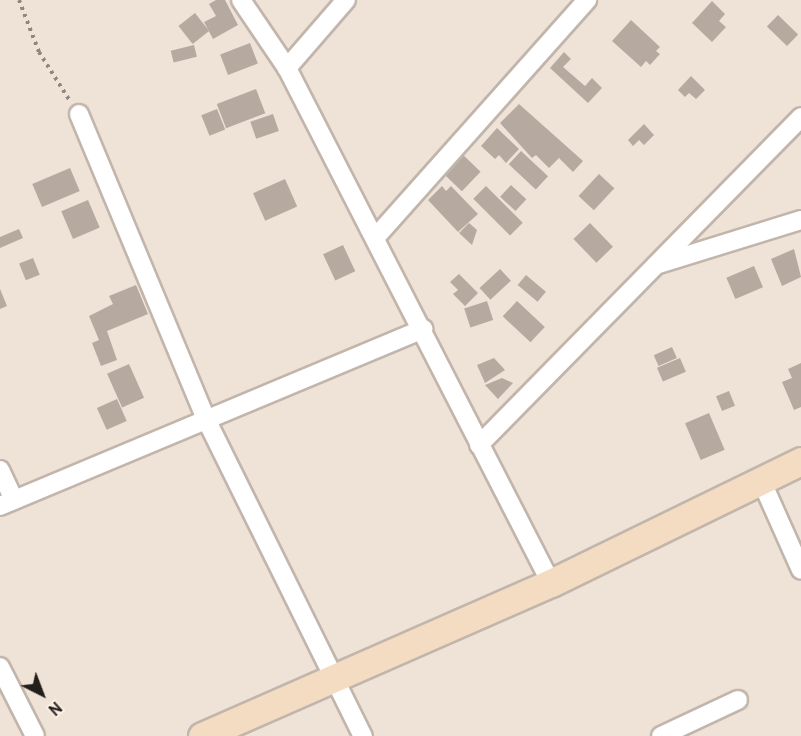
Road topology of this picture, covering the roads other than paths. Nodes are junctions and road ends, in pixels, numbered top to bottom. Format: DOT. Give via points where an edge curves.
graph roads {
  1 [pos="242,0"];
  2 [pos="346,0"];
  3 [pos="587,0"];
  4 [pos="286,68"];
  5 [pos="79,114"];
  6 [pos="801,117"];
  7 [pos="801,220"];
  8 [pos="375,238"];
  9 [pos="658,264"];
  10 [pos="423,329"];
  11 [pos="207,421"];
  12 [pos="479,445"];
  13 [pos="801,461"];
  14 [pos="0,470"];
  15 [pos="761,480"];
  16 [pos="7,503"];
  17 [pos="801,570"];
  18 [pos="551,583"];
  19 [pos="0,667"];
  20 [pos="334,677"];
  21 [pos="738,700"];
  22 [pos="35,736"];
  23 [pos="202,736"];
  24 [pos="363,736"];
  25 [pos="661,736"];
  1 -- 4 [label="street"];
  2 -- 4 [label="street"];
  3 -- 8 [label="street"];
  4 -- 8 [label="street"];
  5 -- 11 [label="street"];
  6 -- 9 [label="street"];
  7 -- 9 [label="street"];
  8 -- 10 [label="street"];
  9 -- 12 [label="street"];
  10 -- 11 [label="street"];
  10 -- 12 [label="street"];
  11 -- 16 [label="street"];
  11 -- 20 [label="street"];
  12 -- 18 [label="street"];
  13 -- 15 [label="street"];
  14 -- 16 [label="street"];
  15 -- 17 [label="street"];
  15 -- 18 [label="street"];
  18 -- 20 [label="street"];
  19 -- 22 [label="street"];
  20 -- 23 [label="street"];
  20 -- 24 [label="street"];
  21 -- 25 [label="street"];
}
